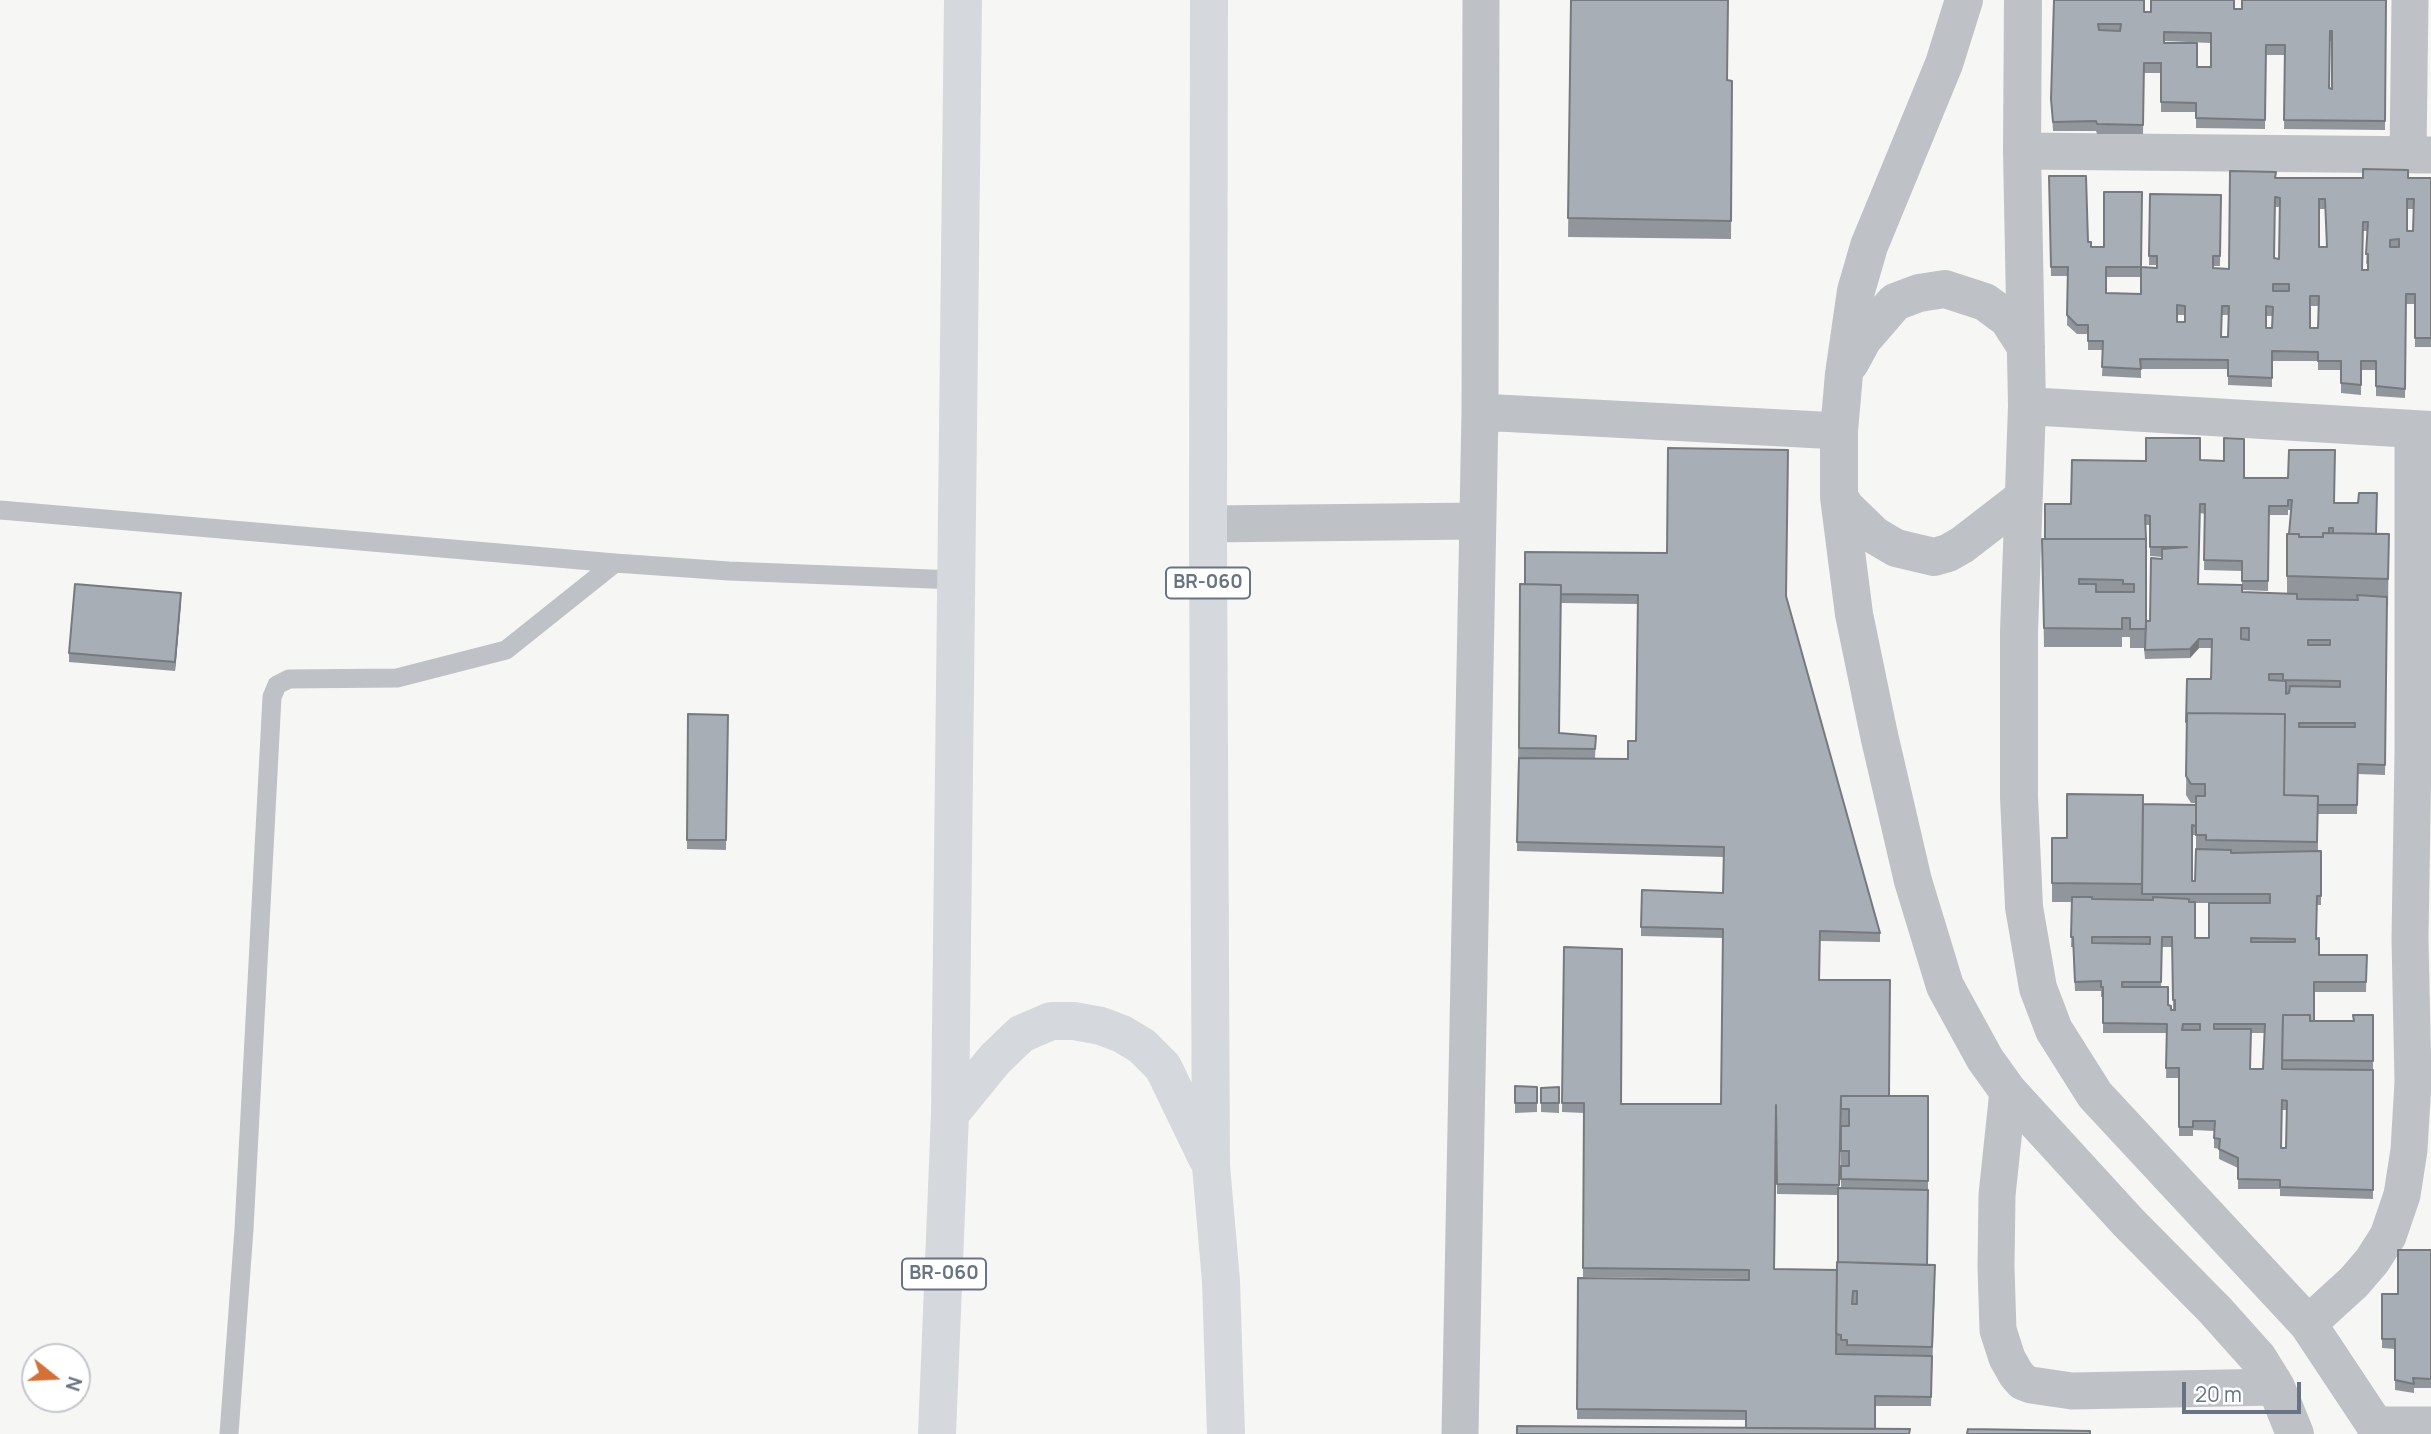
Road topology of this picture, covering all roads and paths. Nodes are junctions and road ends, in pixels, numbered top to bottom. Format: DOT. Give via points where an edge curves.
graph roads {
  1 [pos="963,0"];
  2 [pos="1209,0"];
  3 [pos="1481,0"];
  4 [pos="1964,0"];
  5 [pos="2023,0"];
  6 [pos="2410,0"];
  7 [pos="2022,151"];
  8 [pos="2420,155"];
  9 [pos="2026,347"];
  10 [pos="1844,374"];
  11 [pos="2027,406"];
  12 [pos="1480,412"];
  13 [pos="2422,430"];
  14 [pos="1839,431"];
  15 [pos="1839,497"];
  16 [pos="2023,498"];
  17 [pos="0,510"];
  18 [pos="1478,521"];
  19 [pos="1208,524"];
  20 [pos="615,563"];
  21 [pos="956,580"];
  22 [pos="2422,752"];
  23 [pos="2008,1091"];
  24 [pos="950,1114"];
  25 [pos="1211,1166"];
  26 [pos="2308,1324"];
  27 [pos="2276,1387"];
  28 [pos="2431,1425"];
  29 [pos="2376,1429"];
  30 [pos="229,1434"];
  31 [pos="937,1434"];
  32 [pos="1226,1434"];
  33 [pos="1460,1434"];
  34 [pos="2295,1434"];
  1 -- 21 [label="highway, BR-060"];
  2 -- 19 [label="highway, BR-060"];
  3 -- 12 [label="street"];
  4 -- 10 [label="street" via="1944,64 1869,246 1856,291"];
  5 -- 7 [label="street"];
  6 -- 8 [label="street"];
  7 -- 8 [label="street"];
  7 -- 9 [label="street"];
  9 -- 10 [label="street" via="2008,319 1985,302 1945,289 1895,302 1863,339"];
  9 -- 11 [label="street"];
  10 -- 14 [label="street"];
  11 -- 13 [label="street"];
  11 -- 16 [label="street"];
  12 -- 14 [label="street"];
  12 -- 18 [label="street"];
  13 -- 22 [label="street"];
  14 -- 15 [label="street"];
  15 -- 16 [label="street" via="1874,535 1896,548 1934,557 1962,545"];
  15 -- 23 [label="street" via="1854,614 1913,881 1945,986"];
  16 -- 26 [label="street" via="2018,797 2024,906 2038,988 2054,1030 2095,1095"];
  17 -- 20 [label="lane"];
  18 -- 19 [label="street"];
  18 -- 33 [label="street"];
  19 -- 25 [label="highway, BR-060"];
  20 -- 21 [label="lane"];
  20 -- 30 [label="lane" via="506,650 397,678 289,680 276,685"];
  21 -- 24 [label="highway, BR-060"];
  22 -- 26 [label="street" via="2410,939 2413,1082 2402,1195 2388,1236 2372,1261"];
  23 -- 27 [label="street" via="2232,1329"];
  23 -- 27 [label="street" via="1997,1195 1998,1330 2007,1358 2023,1382 2072,1391"];
  24 -- 25 [label="highway" via="1021,1034 1051,1021 1087,1023 1122,1034 1163,1067"];
  24 -- 31 [label="highway, BR-060"];
  25 -- 32 [label="highway, BR-060" via="1221,1281"];
  26 -- 29 [label="street"];
  27 -- 34 [label="street"];
  28 -- 29 [label="street"];
}
